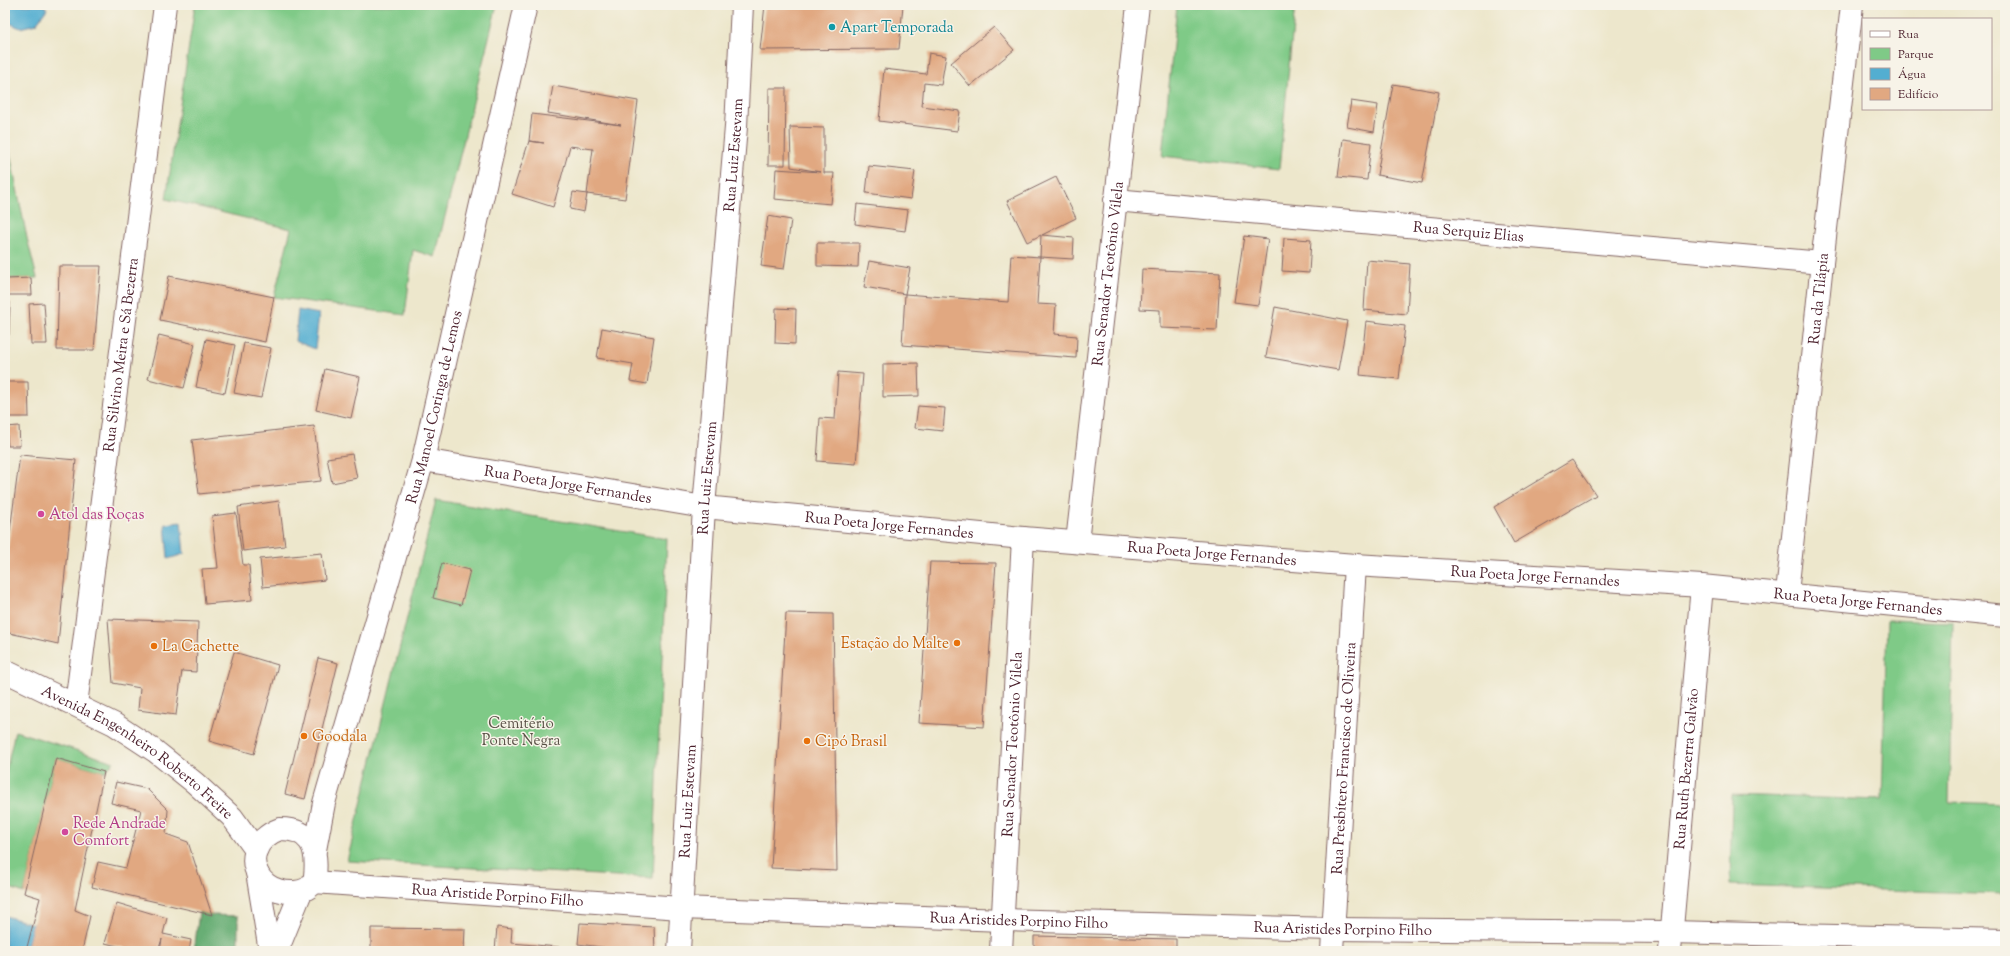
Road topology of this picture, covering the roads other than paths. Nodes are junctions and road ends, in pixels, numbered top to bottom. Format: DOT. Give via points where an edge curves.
graph roads {
  1 [pos="165,5"];
  2 [pos="526,5"];
  3 [pos="742,5"];
  4 [pos="1138,5"];
  5 [pos="1852,5"];
  6 [pos="1115,200"];
  7 [pos="1822,264"];
  8 [pos="423,460"];
  9 [pos="704,507"];
  10 [pos="1023,538"];
  11 [pos="1077,542"];
  12 [pos="1355,565"];
  13 [pos="1702,586"];
  14 [pos="1787,593"];
  15 [pos="2005,616"];
  16 [pos="5,671"];
  17 [pos="76,705"];
  18 [pos="324,803"];
  19 [pos="291,829"];
  20 [pos="256,850"];
  21 [pos="315,850"];
  22 [pos="257,872"];
  23 [pos="308,887"];
  24 [pos="682,908"];
  25 [pos="1002,920"];
  26 [pos="1332,929"];
  27 [pos="2005,940"];
  28 [pos="1670,941"];
  29 [pos="270,951"];
  30 [pos="277,951"];
  31 [pos="679,951"];
  32 [pos="1001,951"];
  33 [pos="1332,951"];
  1 -- 17 [label="street, Rua Silvino Meira e Sá Bezerra"];
  2 -- 8 [label="street, Rua Manoel Coringa de Lemos"];
  3 -- 9 [label="street, Rua Luiz Estevam" via="736,127"];
  4 -- 6 [label="street, Rua Senador Teotônio Vilela"];
  5 -- 7 [label="street, Rua da Tilápia"];
  6 -- 7 [label="street, Rua Serquiz Elias"];
  6 -- 11 [label="street, Rua Senador Teotônio Vilela"];
  7 -- 14 [label="street, Rua da Tilápia"];
  8 -- 9 [label="street, Rua Poeta Jorge Fernandes"];
  8 -- 18 [label="street, Rua Manoel Coringa de Lemos"];
  9 -- 10 [label="street, Rua Poeta Jorge Fernandes"];
  9 -- 24 [label="street, Rua Luiz Estevam"];
  10 -- 11 [label="street, Rua Poeta Jorge Fernandes"];
  10 -- 25 [label="street, Rua Senador Teotônio Vilela"];
  11 -- 12 [label="street, Rua Poeta Jorge Fernandes"];
  12 -- 13 [label="street, Rua Poeta Jorge Fernandes"];
  12 -- 26 [label="street, Rua Presbítero Francisco de Oliveira"];
  13 -- 14 [label="street, Rua Poeta Jorge Fernandes"];
  13 -- 28 [label="street, Rua Ruth Bezerra Galvão"];
  14 -- 15 [label="street, Rua Poeta Jorge Fernandes"];
  16 -- 17 [label="street, Avenida Engenheiro Roberto Freire"];
  17 -- 20 [label="street, Avenida Engenheiro Roberto Freire" via="114,724 154,750 195,783 232,817"];
  18 -- 19 [label="street" via="304,822"];
  18 -- 21 [label="street, Rua Manoel Coringa de Lemos"];
  19 -- 20 [label="street" via="269,833 261,840"];
  19 -- 21 [label="street" via="308,839"];
  20 -- 22 [label="street" via="254,858"];
  21 -- 23 [label="street, Rua Manoel Coringa de Lemos" via="316,862"];
  22 -- 23 [label="street" via="267,884 284,892"];
  22 -- 29 [label="street"];
  23 -- 24 [label="street, Rua Aristide Porpino Filho"];
  23 -- 30 [label="street, Rua Manoel Coringa de Lemos"];
  24 -- 25 [label="street, Rua Aristides Porpino Filho"];
  24 -- 31 [label="street, Rua Luiz Estevam"];
  25 -- 26 [label="street, Rua Aristides Porpino Filho"];
  25 -- 32 [label="street, Rua Senador Teotônio Vilela"];
  26 -- 28 [label="street, Rua Aristides Porpino Filho"];
  26 -- 33 [label="street, Rua Presbítero Francisco de Oliveira"];
  27 -- 28 [label="street, Rua Aristides Porpino Filho"];
}
